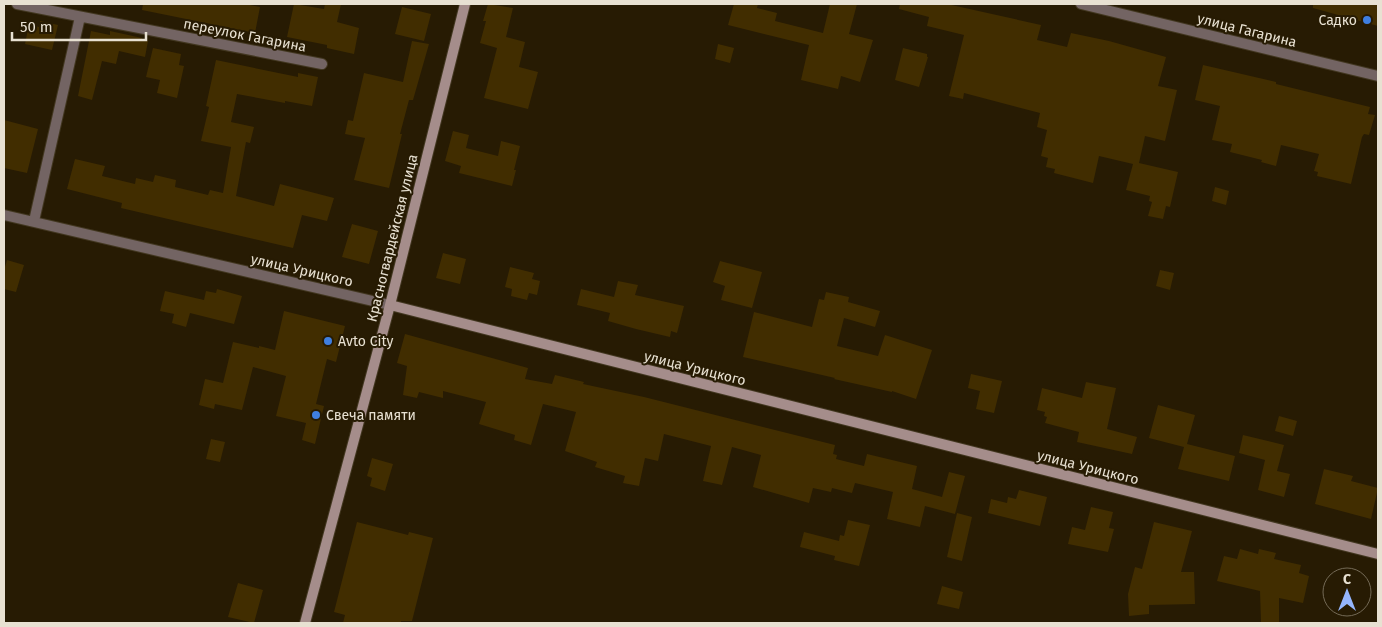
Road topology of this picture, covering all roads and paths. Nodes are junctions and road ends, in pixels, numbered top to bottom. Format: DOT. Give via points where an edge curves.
graph roads {
  1 [pos="17,4"];
  2 [pos="465,4"];
  3 [pos="1081,4"];
  4 [pos="80,17"];
  5 [pos="322,64"];
  6 [pos="1378,76"];
  7 [pos="4,215"];
  8 [pos="34,222"];
  9 [pos="390,305"];
  10 [pos="1378,554"];
  11 [pos="306,623"];
  1 -- 4 [label="street, переулок Гагарина"];
  2 -- 9 [label="street, Красногвардейская улица"];
  3 -- 6 [label="street, улица Гагарина"];
  4 -- 5 [label="street, переулок Гагарина"];
  4 -- 8 [label="street"];
  7 -- 8 [label="street, улица Урицкого"];
  8 -- 9 [label="street, улица Урицкого"];
  9 -- 10 [label="street, улица Урицкого"];
  9 -- 11 [label="street, Красногвардейская улица"];
}
